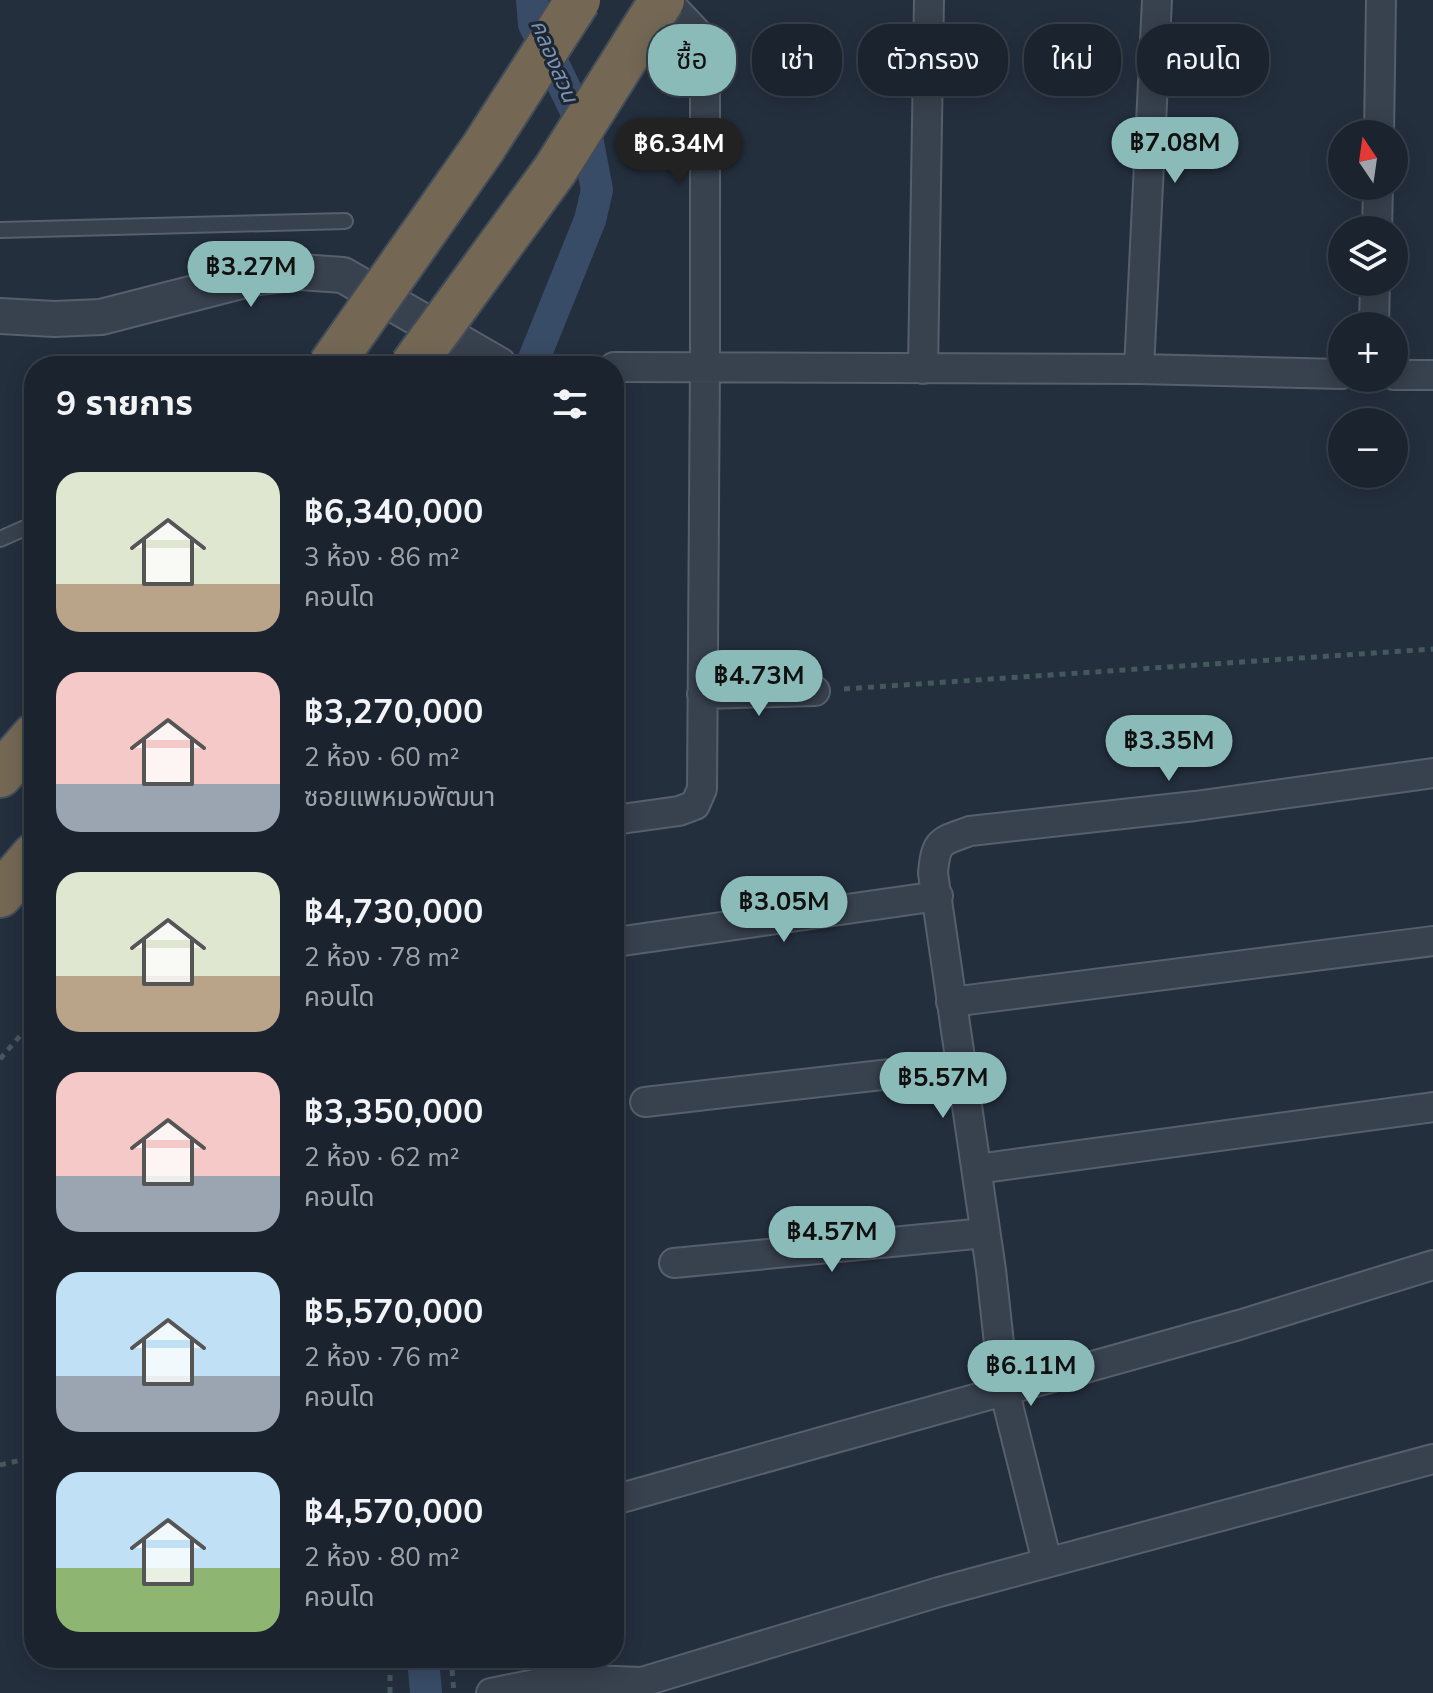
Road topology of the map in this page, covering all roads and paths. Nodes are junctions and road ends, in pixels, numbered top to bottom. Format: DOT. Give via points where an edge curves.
graph roads {
  1 [pos="578,0"];
  2 [pos="664,0"];
  3 [pos="929,0"];
  4 [pos="1157,0"];
  5 [pos="1381,0"];
  6 [pos="1379,120"];
  7 [pos="345,221"];
  8 [pos="0,230"];
  9 [pos="0,316"];
  10 [pos="337,356"];
  11 [pos="419,356"];
  12 [pos="492,356"];
  13 [pos="705,365"];
  14 [pos="624,367"];
  15 [pos="923,369"];
  16 [pos="1139,369"];
  17 [pos="1328,374"];
  18 [pos="1408,375"];
  19 [pos="1433,375"];
  20 [pos="24,528"];
  21 [pos="0,539"];
  22 [pos="1433,649"];
  23 [pos="815,691"];
  24 [pos="702,694"];
  25 [pos="24,747"];
  26 [pos="1433,773"];
  27 [pos="0,775"];
  28 [pos="624,819"];
  29 [pos="24,867"];
  30 [pos="0,895"];
  31 [pos="938,896"];
  32 [pos="624,941"];
  33 [pos="1433,941"];
  34 [pos="951,1002"];
  35 [pos="24,1031"];
  36 [pos="0,1059"];
  37 [pos="961,1066"];
  38 [pos="645,1102"];
  39 [pos="1433,1107"];
  40 [pos="977,1169"];
  41 [pos="985,1233"];
  42 [pos="674,1263"];
  43 [pos="1433,1265"];
  44 [pos="1004,1389"];
  45 [pos="24,1459"];
  46 [pos="1433,1459"];
  47 [pos="0,1465"];
  48 [pos="624,1497"];
  49 [pos="1047,1562"];
  50 [pos="390,1668"];
  51 [pos="452,1668"];
  52 [pos="390,1693"];
  53 [pos="454,1693"];
  54 [pos="491,1693"];
  1 -- 10 [label="highway, bridge" via="483,148"];
  2 -- 11 [label="highway, bridge" via="555,170"];
  2 -- 13 [label="street" via="699,35 705,57"];
  3 -- 15 [label="street"];
  4 -- 16 [label="street"];
  5 -- 6 [label="street"];
  7 -- 8 [label="lane"];
  9 -- 12 [label="street" via="101,317 253,278 300,272 343,275"];
  13 -- 14 [label="street"];
  13 -- 15 [label="street"];
  13 -- 24 [label="street"];
  15 -- 16 [label="street"];
  16 -- 17 [label="street"];
  18 -- 19 [label="street"];
  20 -- 21 [label="lane"];
  22 -- 23 [label="path"];
  23 -- 24 [label="street"];
  24 -- 28 [label="street" via="702,789 695,805"];
  25 -- 27 [label="highway"];
  26 -- 31 [label="street" via="970,831 945,840 935,851"];
  29 -- 30 [label="highway"];
  31 -- 32 [label="street"];
  31 -- 34 [label="street"];
  33 -- 34 [label="street"];
  34 -- 37 [label="street"];
  35 -- 36 [label="path"];
  37 -- 38 [label="street"];
  37 -- 40 [label="street"];
  39 -- 40 [label="street"];
  40 -- 41 [label="street"];
  41 -- 42 [label="street"];
  41 -- 44 [label="street"];
  43 -- 44 [label="street"];
  44 -- 48 [label="street"];
  44 -- 49 [label="street"];
  45 -- 47 [label="path"];
  46 -- 49 [label="street"];
  49 -- 54 [label="street" via="642,1682 560,1679"];
  50 -- 52 [label="path"];
  51 -- 53 [label="path"];
}
